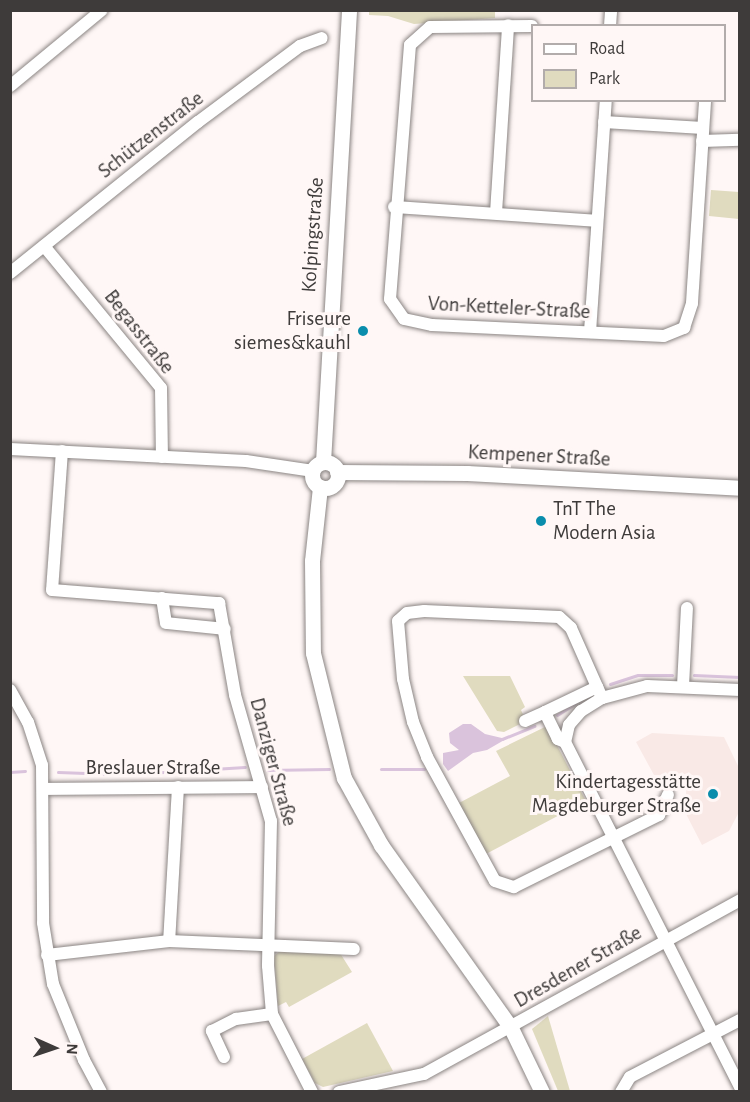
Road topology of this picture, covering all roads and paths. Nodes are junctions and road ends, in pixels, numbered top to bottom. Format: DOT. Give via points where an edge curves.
graph roads {
  1 [pos="102,10"];
  2 [pos="349,10"];
  3 [pos="508,25"];
  4 [pos="531,26"];
  5 [pos="322,38"];
  6 [pos="10,86"];
  7 [pos="606,102"];
  8 [pos="705,102"];
  9 [pos="604,122"];
  10 [pos="703,128"];
  11 [pos="740,140"];
  12 [pos="702,141"];
  13 [pos="394,207"];
  14 [pos="496,213"];
  15 [pos="597,221"];
  16 [pos="44,246"];
  17 [pos="12,269"];
  18 [pos="590,332"];
  19 [pos="10,448"];
  20 [pos="62,451"];
  21 [pos="162,457"];
  22 [pos="318,467"];
  23 [pos="337,472"];
  24 [pos="320,487"];
  25 [pos="740,488"];
  26 [pos="162,598"];
  27 [pos="687,608"];
  28 [pos="225,628"];
  29 [pos="683,686"];
  30 [pos="10,690"];
  31 [pos="740,690"];
  32 [pos="600,692"];
  33 [pos="545,712"];
  34 [pos="525,721"];
  35 [pos="565,742"];
  36 [pos="262,787"];
  37 [pos="178,788"];
  38 [pos="44,789"];
  39 [pos="669,795"];
  40 [pos="611,839"];
  41 [pos="740,900"];
  42 [pos="664,939"];
  43 [pos="169,941"];
  44 [pos="269,946"];
  45 [pos="354,949"];
  46 [pos="47,955"];
  47 [pos="272,1014"];
  48 [pos="740,1020"];
  49 [pos="512,1028"];
  50 [pos="712,1033"];
  51 [pos="224,1057"];
  52 [pos="740,1088"];
  53 [pos="101,1092"];
  54 [pos="312,1092"];
  55 [pos="339,1092"];
  56 [pos="542,1092"];
  57 [pos="621,1092"];
  1 -- 6 [label="street"];
  2 -- 22 [label="main road, Kolpingstraße"];
  3 -- 4 [label="street, Von-Ketteler-Straße"];
  3 -- 13 [label="street, Von-Ketteler-Straße" via="430,27 410,45"];
  3 -- 14 [label="street"];
  5 -- 16 [label="street, Schützenstraße" via="300,45"];
  7 -- 9 [label="street"];
  8 -- 10 [label="street, Von-Ketteler-Straße"];
  9 -- 10 [label="street"];
  9 -- 15 [label="street"];
  10 -- 12 [label="street, Von-Ketteler-Straße"];
  11 -- 12 [label="street"];
  12 -- 18 [label="street, Von-Ketteler-Straße" via="692,303 684,328 664,336"];
  13 -- 14 [label="street"];
  13 -- 18 [label="street, Von-Ketteler-Straße" via="390,299 404,319 432,325"];
  14 -- 15 [label="street"];
  15 -- 18 [label="street"];
  16 -- 17 [label="street, Schützenstraße"];
  16 -- 21 [label="street, Begasstraße" via="161,388"];
  19 -- 20 [label="street"];
  20 -- 21 [label="street"];
  20 -- 26 [label="street, Danziger Straße" via="52,590"];
  21 -- 22 [label="street"];
  22 -- 23 [label="main road" via="331,464"];
  22 -- 24 [label="main road" via="313,480"];
  23 -- 24 [label="main road" via="333,484"];
  23 -- 25 [label="main road, Kempener Straße" via="467,473"];
  24 -- 49 [label="main road" via="312,561 313,653 344,778 381,845"];
  26 -- 28 [label="street, Danziger Straße" via="219,603"];
  26 -- 28 [label="street" via="165,624"];
  27 -- 29 [label="street"];
  28 -- 36 [label="street, Danziger Straße" via="235,695"];
  29 -- 31 [label="street"];
  29 -- 32 [label="street"];
  30 -- 38 [label="street" via="36,742"];
  32 -- 33 [label="street"];
  32 -- 35 [label="street" via="569,725"];
  32 -- 40 [label="street" via="571,628 559,617 424,611 407,613 398,621 399,657 413,722 427,757 495,881 514,887"];
  33 -- 34 [label="street"];
  33 -- 35 [label="street, Dresdener Straße" via="558,739"];
  35 -- 40 [label="street, Dresdener Straße"];
  36 -- 37 [label="street, Breslauer Straße"];
  36 -- 44 [label="street, Danziger Straße" via="273,840"];
  37 -- 38 [label="street, Breslauer Straße"];
  37 -- 43 [label="street"];
  38 -- 46 [label="street"];
  39 -- 40 [label="street" via="659,815"];
  40 -- 42 [label="street, Dresdener Straße"];
  41 -- 42 [label="street, Dresdener Straße"];
  42 -- 49 [label="street, Dresdener Straße"];
  42 -- 50 [label="street"];
  43 -- 44 [label="street"];
  43 -- 46 [label="street"];
  44 -- 45 [label="street"];
  44 -- 47 [label="street, Danziger Straße"];
  46 -- 53 [label="street" via="65,1018"];
  47 -- 51 [label="street" via="236,1019 212,1031"];
  47 -- 54 [label="street, Danziger Straße"];
  48 -- 50 [label="street"];
  49 -- 55 [label="street, Dresdener Straße" via="424,1074"];
  49 -- 56 [label="main road"];
  50 -- 52 [label="street"];
  50 -- 57 [label="street" via="630,1077"];
}
